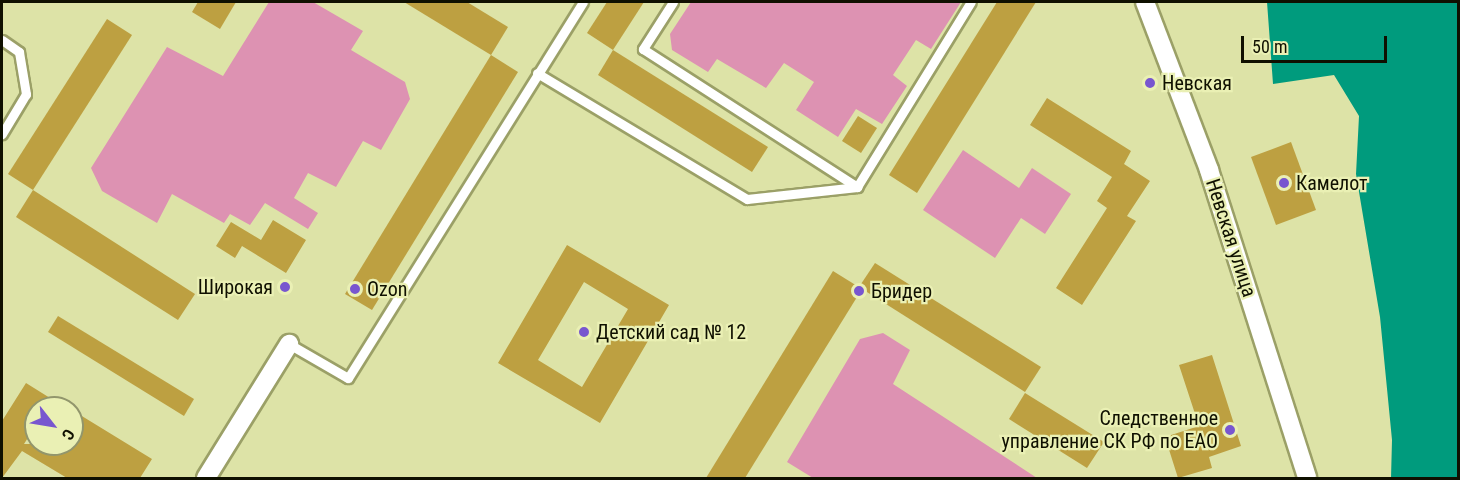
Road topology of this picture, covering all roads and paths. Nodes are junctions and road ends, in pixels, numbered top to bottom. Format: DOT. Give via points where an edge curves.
graph roads {
  1 [pos="583,2"];
  2 [pos="673,2"];
  3 [pos="971,2"];
  4 [pos="1145,2"];
  5 [pos="2,40"];
  6 [pos="537,73"];
  7 [pos="2,134"];
  8 [pos="858,187"];
  9 [pos="289,344"];
  10 [pos="206,478"];
  11 [pos="1307,478"];
  1 -- 6 [label="lane"];
  2 -- 8 [label="lane" via="644,49"];
  3 -- 8 [label="lane"];
  4 -- 11 [label="street, Невская улица" via="1209,170"];
  5 -- 7 [label="lane" via="19,52 26,94"];
  6 -- 8 [label="lane" via="747,199"];
  6 -- 9 [label="lane" via="348,378"];
  9 -- 10 [label="street"];
}
